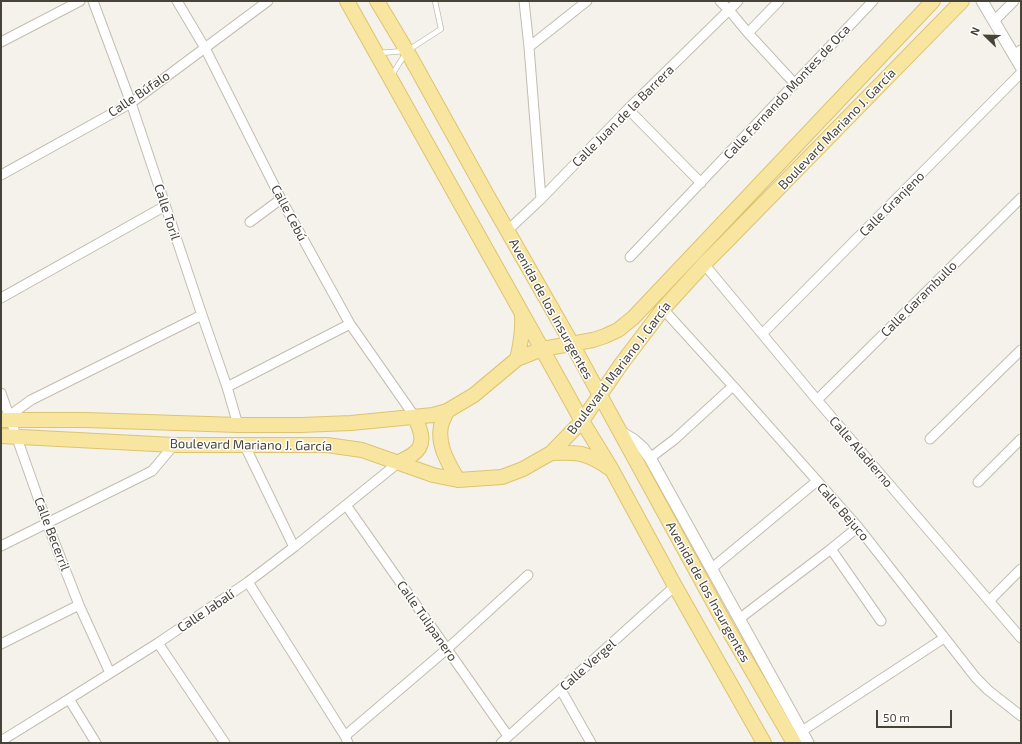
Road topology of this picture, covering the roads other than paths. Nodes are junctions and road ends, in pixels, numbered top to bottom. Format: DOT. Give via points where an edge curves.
graph roads {
  1 [pos="80,1"];
  2 [pos="93,1"];
  3 [pos="177,1"];
  4 [pos="268,1"];
  5 [pos="347,1"];
  6 [pos="377,1"];
  7 [pos="435,1"];
  8 [pos="524,1"];
  9 [pos="587,1"];
  10 [pos="720,1"];
  11 [pos="738,1"];
  12 [pos="779,1"];
  13 [pos="873,1"];
  14 [pos="933,1"];
  15 [pos="962,1"];
  16 [pos="982,1"];
  17 [pos="1014,1"];
  18 [pos="729,10"];
  19 [pos="994,21"];
  20 [pos="748,33"];
  21 [pos="1,42"];
  22 [pos="530,47"];
  23 [pos="205,48"];
  24 [pos="407,51"];
  25 [pos="1017,53"];
  26 [pos="376,54"];
  27 [pos="1021,67"];
  28 [pos="1021,73"];
  29 [pos="390,78"];
  30 [pos="795,84"];
  31 [pos="131,103"];
  32 [pos="628,109"];
  33 [pos="1,175"];
  34 [pos="701,183"];
  35 [pos="1021,198"];
  36 [pos="281,199"];
  37 [pos="541,199"];
  38 [pos="165,206"];
  39 [pos="250,222"];
  40 [pos="716,230"];
  41 [pos="508,232"];
  42 [pos="727,242"];
  43 [pos="630,258"];
  44 [pos="704,264"];
  45 [pos="1,298"];
  46 [pos="663,308"];
  47 [pos="522,312"];
  48 [pos="202,315"];
  49 [pos="350,324"];
  50 [pos="762,334"];
  51 [pos="572,344"];
  52 [pos="542,348"];
  53 [pos="1021,350"];
  54 [pos="517,359"];
  55 [pos="733,386"];
  56 [pos="227,387"];
  57 [pos="1,393"];
  58 [pos="600,396"];
  59 [pos="817,400"];
  60 [pos="447,411"];
  61 [pos="415,418"];
  62 [pos="7,419"];
  63 [pos="582,420"];
  64 [pos="238,425"];
  65 [pos="619,432"];
  66 [pos="1,436"];
  67 [pos="16,437"];
  68 [pos="930,439"];
  69 [pos="1021,439"];
  70 [pos="244,444"];
  71 [pos="174,445"];
  72 [pos="551,453"];
  73 [pos="650,458"];
  74 [pos="398,463"];
  75 [pos="612,470"];
  76 [pos="458,480"];
  77 [pos="817,481"];
  78 [pos="978,482"];
  79 [pos="346,505"];
  80 [pos="47,523"];
  81 [pos="858,527"];
  82 [pos="1,546"];
  83 [pos="294,547"];
  84 [pos="831,549"];
  85 [pos="712,569"];
  86 [pos="1021,569"];
  87 [pos="528,575"];
  88 [pos="248,582"];
  89 [pos="675,586"];
  90 [pos="989,601"];
  91 [pos="79,605"];
  92 [pos="739,619"];
  93 [pos="881,621"];
  94 [pos="944,638"];
  95 [pos="1021,638"];
  96 [pos="158,643"];
  97 [pos="1,644"];
  98 [pos="446,649"];
  99 [pos="110,672"];
  100 [pos="561,690"];
  101 [pos="69,700"];
  102 [pos="1021,716"];
  103 [pos="802,731"];
  104 [pos="508,736"];
  105 [pos="347,739"];
  106 [pos="1,741"];
  107 [pos="96,743"];
  108 [pos="225,743"];
  109 [pos="501,743"];
  110 [pos="591,743"];
  111 [pos="764,743"];
  112 [pos="794,743"];
  113 [pos="808,743"];
  1 -- 21 [label="street"];
  2 -- 31 [label="street, Calle Toril"];
  3 -- 23 [label="street, Calle Cebú"];
  4 -- 23 [label="street, Calle Búfalo"];
  5 -- 26 [label="main road, Avenida de los Insurgentes"];
  6 -- 24 [label="main road, Avenida de los Insurgentes"];
  7 -- 24 [label="lane" via="441,29"];
  8 -- 22 [label="street"];
  9 -- 22 [label="street"];
  10 -- 18 [label="street"];
  11 -- 18 [label="street, Calle Juan de la Barrera"];
  12 -- 20 [label="street"];
  13 -- 30 [label="street, Calle Fernando Montes de Oca"];
  14 -- 40 [label="main road, Boulevard Mariano J. García"];
  15 -- 42 [label="main road, Boulevard Mariano J. García"];
  16 -- 19 [label="street"];
  17 -- 19 [label="street"];
  18 -- 20 [label="street"];
  18 -- 32 [label="street, Calle Juan de la Barrera"];
  19 -- 25 [label="street"];
  20 -- 30 [label="street"];
  22 -- 37 [label="street"];
  23 -- 31 [label="street, Calle Búfalo"];
  23 -- 36 [label="street, Calle Cebú"];
  24 -- 26 [label="lane"];
  24 -- 29 [label="lane"];
  24 -- 41 [label="main road, Avenida de los Insurgentes"];
  25 -- 27 [label="street"];
  26 -- 29 [label="main road, Avenida de los Insurgentes"];
  28 -- 50 [label="street, Calle Granjeno"];
  29 -- 47 [label="main road, Avenida de los Insurgentes"];
  30 -- 34 [label="street, Calle Fernando Montes de Oca"];
  31 -- 33 [label="street, Calle Búfalo"];
  31 -- 38 [label="street, Calle Toril"];
  32 -- 34 [label="street"];
  32 -- 37 [label="street, Calle Juan de la Barrera"];
  34 -- 43 [label="street, Calle Fernando Montes de Oca"];
  35 -- 59 [label="street, Calle Garambullo"];
  36 -- 39 [label="street"];
  36 -- 49 [label="street, Calle Cebú"];
  37 -- 41 [label="street, Calle Juan de la Barrera"];
  38 -- 45 [label="street"];
  38 -- 48 [label="street, Calle Toril"];
  40 -- 42 [label="main road"];
  40 -- 51 [label="main road, Boulevard Mariano J. García" via="633,318 618,330 593,340"];
  41 -- 51 [label="main road, Avenida de los Insurgentes"];
  42 -- 44 [label="main road, Boulevard Mariano J. García"];
  44 -- 46 [label="main road, Boulevard Mariano J. García"];
  44 -- 50 [label="street, Calle Aladierno"];
  46 -- 55 [label="street, Calle Bejuco"];
  46 -- 58 [label="main road, Boulevard Mariano J. García"];
  47 -- 52 [label="main road, Avenida de los Insurgentes"];
  47 -- 54 [label="main road" via="523,330"];
  48 -- 56 [label="street, Calle Toril"];
  48 -- 62 [label="street" via="32,400"];
  49 -- 56 [label="street"];
  49 -- 61 [label="street, Calle Cebú"];
  50 -- 59 [label="street, Calle Aladierno"];
  51 -- 52 [label="main road, Boulevard Mariano J. García"];
  51 -- 58 [label="main road, Avenida de los Insurgentes"];
  52 -- 54 [label="main road, Boulevard Mariano J. García"];
  52 -- 63 [label="main road, Avenida de los Insurgentes"];
  53 -- 68 [label="street"];
  54 -- 60 [label="main road, Boulevard Mariano J. García" via="474,395"];
  55 -- 73 [label="street"];
  55 -- 77 [label="street, Calle Bejuco"];
  56 -- 64 [label="street, Calle Toril"];
  57 -- 62 [label="street, Calle Becerril"];
  58 -- 63 [label="main road, Boulevard Mariano J. García"];
  58 -- 65 [label="main road, Avenida de los Insurgentes"];
  59 -- 90 [label="street, Calle Aladierno"];
  60 -- 61 [label="main road, Boulevard Mariano J. García"];
  60 -- 76 [label="main road" via="441,426 441,440 443,451"];
  61 -- 64 [label="main road, Boulevard Mariano J. García" via="301,425"];
  61 -- 74 [label="main road" via="421,430 420,447 413,455"];
  62 -- 64 [label="main road, Boulevard Mariano J. García"];
  62 -- 67 [label="street, Calle Becerril"];
  63 -- 72 [label="main road, Boulevard Mariano J. García"];
  63 -- 75 [label="main road, Avenida de los Insurgentes"];
  65 -- 73 [label="street" via="634,440"];
  65 -- 112 [label="main road, Avenida de los Insurgentes" via="729,632"];
  66 -- 67 [label="main road, Boulevard Mariano J. García"];
  67 -- 71 [label="main road, Boulevard Mariano J. García"];
  67 -- 80 [label="street, Calle Becerril"];
  69 -- 78 [label="street"];
  70 -- 71 [label="main road, Boulevard Mariano J. García"];
  70 -- 74 [label="main road, Boulevard Mariano J. García" via="327,444 362,450"];
  70 -- 83 [label="street"];
  71 -- 80 [label="street" via="152,471"];
  72 -- 75 [label="main road" via="582,453"];
  72 -- 76 [label="main road, Boulevard Mariano J. García" via="523,469 502,477"];
  73 -- 85 [label="street"];
  74 -- 76 [label="main road, Boulevard Mariano J. García" via="433,475"];
  74 -- 79 [label="street, Calle Jabalí"];
  75 -- 89 [label="main road, Avenida de los Insurgentes"];
  77 -- 81 [label="street, Calle Bejuco"];
  77 -- 85 [label="street"];
  79 -- 83 [label="street, Calle Jabalí"];
  79 -- 98 [label="street, Calle Tulipanero"];
  80 -- 82 [label="street"];
  80 -- 91 [label="street, Calle Becerril"];
  81 -- 84 [label="street"];
  81 -- 94 [label="street, Calle Bejuco"];
  83 -- 88 [label="street, Calle Jabalí"];
  84 -- 92 [label="street"];
  84 -- 93 [label="street"];
  85 -- 92 [label="street"];
  86 -- 90 [label="street"];
  87 -- 98 [label="street"];
  88 -- 96 [label="street, Calle Jabalí"];
  88 -- 105 [label="street"];
  89 -- 100 [label="street, Calle Vergel"];
  89 -- 111 [label="main road, Avenida de los Insurgentes"];
  90 -- 95 [label="street, Calle Aladierno"];
  91 -- 97 [label="street"];
  91 -- 99 [label="street, Calle Becerril"];
  92 -- 103 [label="street"];
  94 -- 102 [label="street, Calle Bejuco" via="976,678"];
  94 -- 103 [label="street"];
  96 -- 99 [label="street, Calle Jabalí"];
  96 -- 108 [label="street"];
  98 -- 104 [label="street, Calle Tulipanero"];
  98 -- 105 [label="street"];
  99 -- 101 [label="street, Calle Jabalí"];
  100 -- 104 [label="street, Calle Vergel"];
  100 -- 110 [label="street"];
  101 -- 106 [label="street, Calle Jabalí"];
  101 -- 107 [label="street"];
  103 -- 113 [label="street"];
  104 -- 109 [label="street, Calle Vergel"];
}
